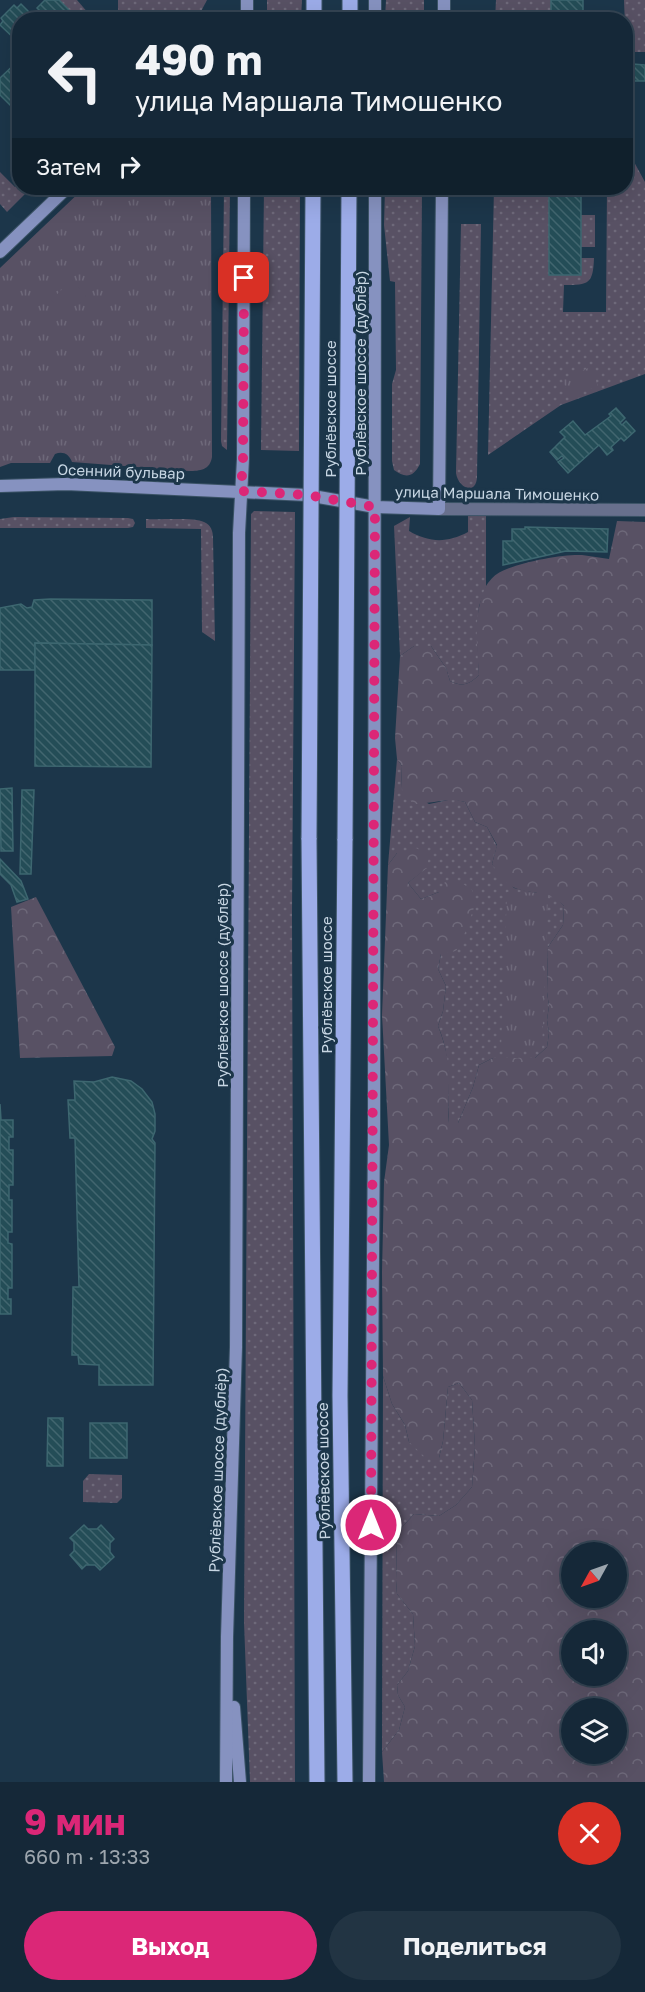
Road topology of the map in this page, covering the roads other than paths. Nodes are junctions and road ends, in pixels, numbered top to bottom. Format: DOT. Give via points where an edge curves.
graph roads {
  1 [pos="60,195"];
  2 [pos="244,195"];
  3 [pos="313,195"];
  4 [pos="349,195"];
  5 [pos="375,195"];
  6 [pos="442,195"];
  7 [pos="0,252"];
  8 [pos="0,486"];
  9 [pos="241,491"];
  10 [pos="375,507"];
  11 [pos="439,508"];
  12 [pos="645,510"];
  13 [pos="227,1637"];
  14 [pos="226,1782"];
  15 [pos="240,1782"];
  16 [pos="317,1782"];
  17 [pos="345,1782"];
  18 [pos="369,1782"];
  1 -- 7 [label="main road"];
  2 -- 9 [label="main road, Рублёвское шоссе (дублёр)"];
  3 -- 16 [label="main road, Рублёвское шоссе, bridge" via="309,838"];
  4 -- 17 [label="main road, Рублёвское шоссе, bridge" via="340,1396"];
  5 -- 10 [label="main road, Рублёвское шоссе (дублёр)"];
  6 -- 11 [label="main road"];
  8 -- 9 [label="main road, Осенний бульвар" via="66,484"];
  9 -- 10 [label="main road, улица Маршала Тимошенко" via="307,495"];
  9 -- 13 [label="main road, Рублёвское шоссе (дублёр)" via="236,1347"];
  10 -- 11 [label="main road, улица Маршала Тимошенко"];
  10 -- 18 [label="main road, Рублёвское шоссе (дублёр)"];
  11 -- 12 [label="street, улица Маршала Тимошенко"];
  13 -- 14 [label="main road, Рублёвское шоссе (дублёр)"];
  13 -- 15 [label="main road"];
}
